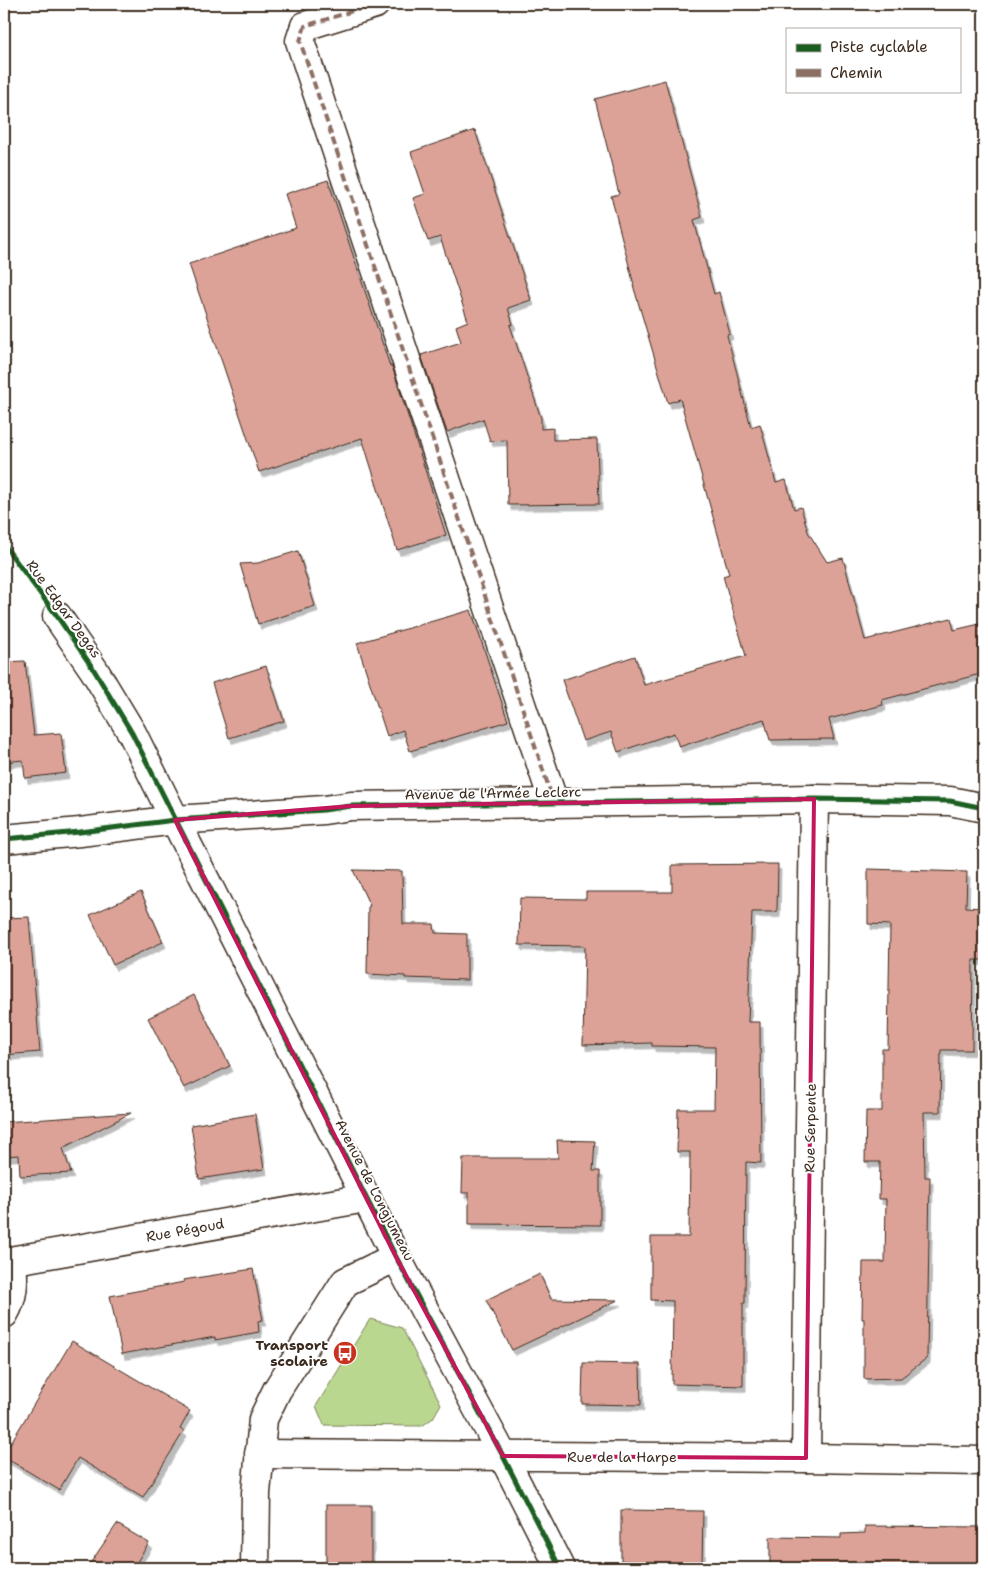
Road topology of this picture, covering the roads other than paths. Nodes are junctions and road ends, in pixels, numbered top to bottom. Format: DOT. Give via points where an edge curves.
graph roads {
  1 [pos="375,4"];
  2 [pos="57,616"];
  3 [pos="814,799"];
  4 [pos="554,803"];
  5 [pos="984,808"];
  6 [pos="175,820"];
  7 [pos="4,839"];
  8 [pos="366,1198"];
  9 [pos="396,1257"];
  10 [pos="8,1262"];
  11 [pos="4,1314"];
  12 [pos="259,1454"];
  13 [pos="503,1456"];
  14 [pos="806,1458"];
  15 [pos="984,1461"];
  16 [pos="255,1568"];
  17 [pos="560,1568"];
  1 -- 4 [label="street" via="305,26 300,42"];
  2 -- 6 [label="street, Rue Edgar Degas" via="132,733"];
  3 -- 4 [label="street, Avenue de l'Armée Leclerc"];
  3 -- 5 [label="street, Avenue de l'Armée Leclerc" via="950,801"];
  3 -- 14 [label="street, Rue Serpente"];
  4 -- 6 [label="street, Avenue de l'Armée Leclerc" via="351,806"];
  6 -- 7 [label="street, Avenue de l'Armée Leclerc"];
  6 -- 8 [label="street, Avenue de Longjumeau"];
  8 -- 9 [label="street, Avenue de Longjumeau"];
  8 -- 10 [label="street, Rue Pégoud"];
  9 -- 12 [label="street" via="346,1282 277,1390 264,1419"];
  9 -- 13 [label="street, Avenue de Longjumeau"];
  10 -- 11 [label="street" via="14,1284"];
  12 -- 13 [label="street, Rue de la Harpe"];
  12 -- 16 [label="street"];
  13 -- 14 [label="street, Rue de la Harpe"];
  13 -- 17 [label="street, Avenue de Longjumeau"];
  14 -- 15 [label="street, Rue de la Harpe"];
}
